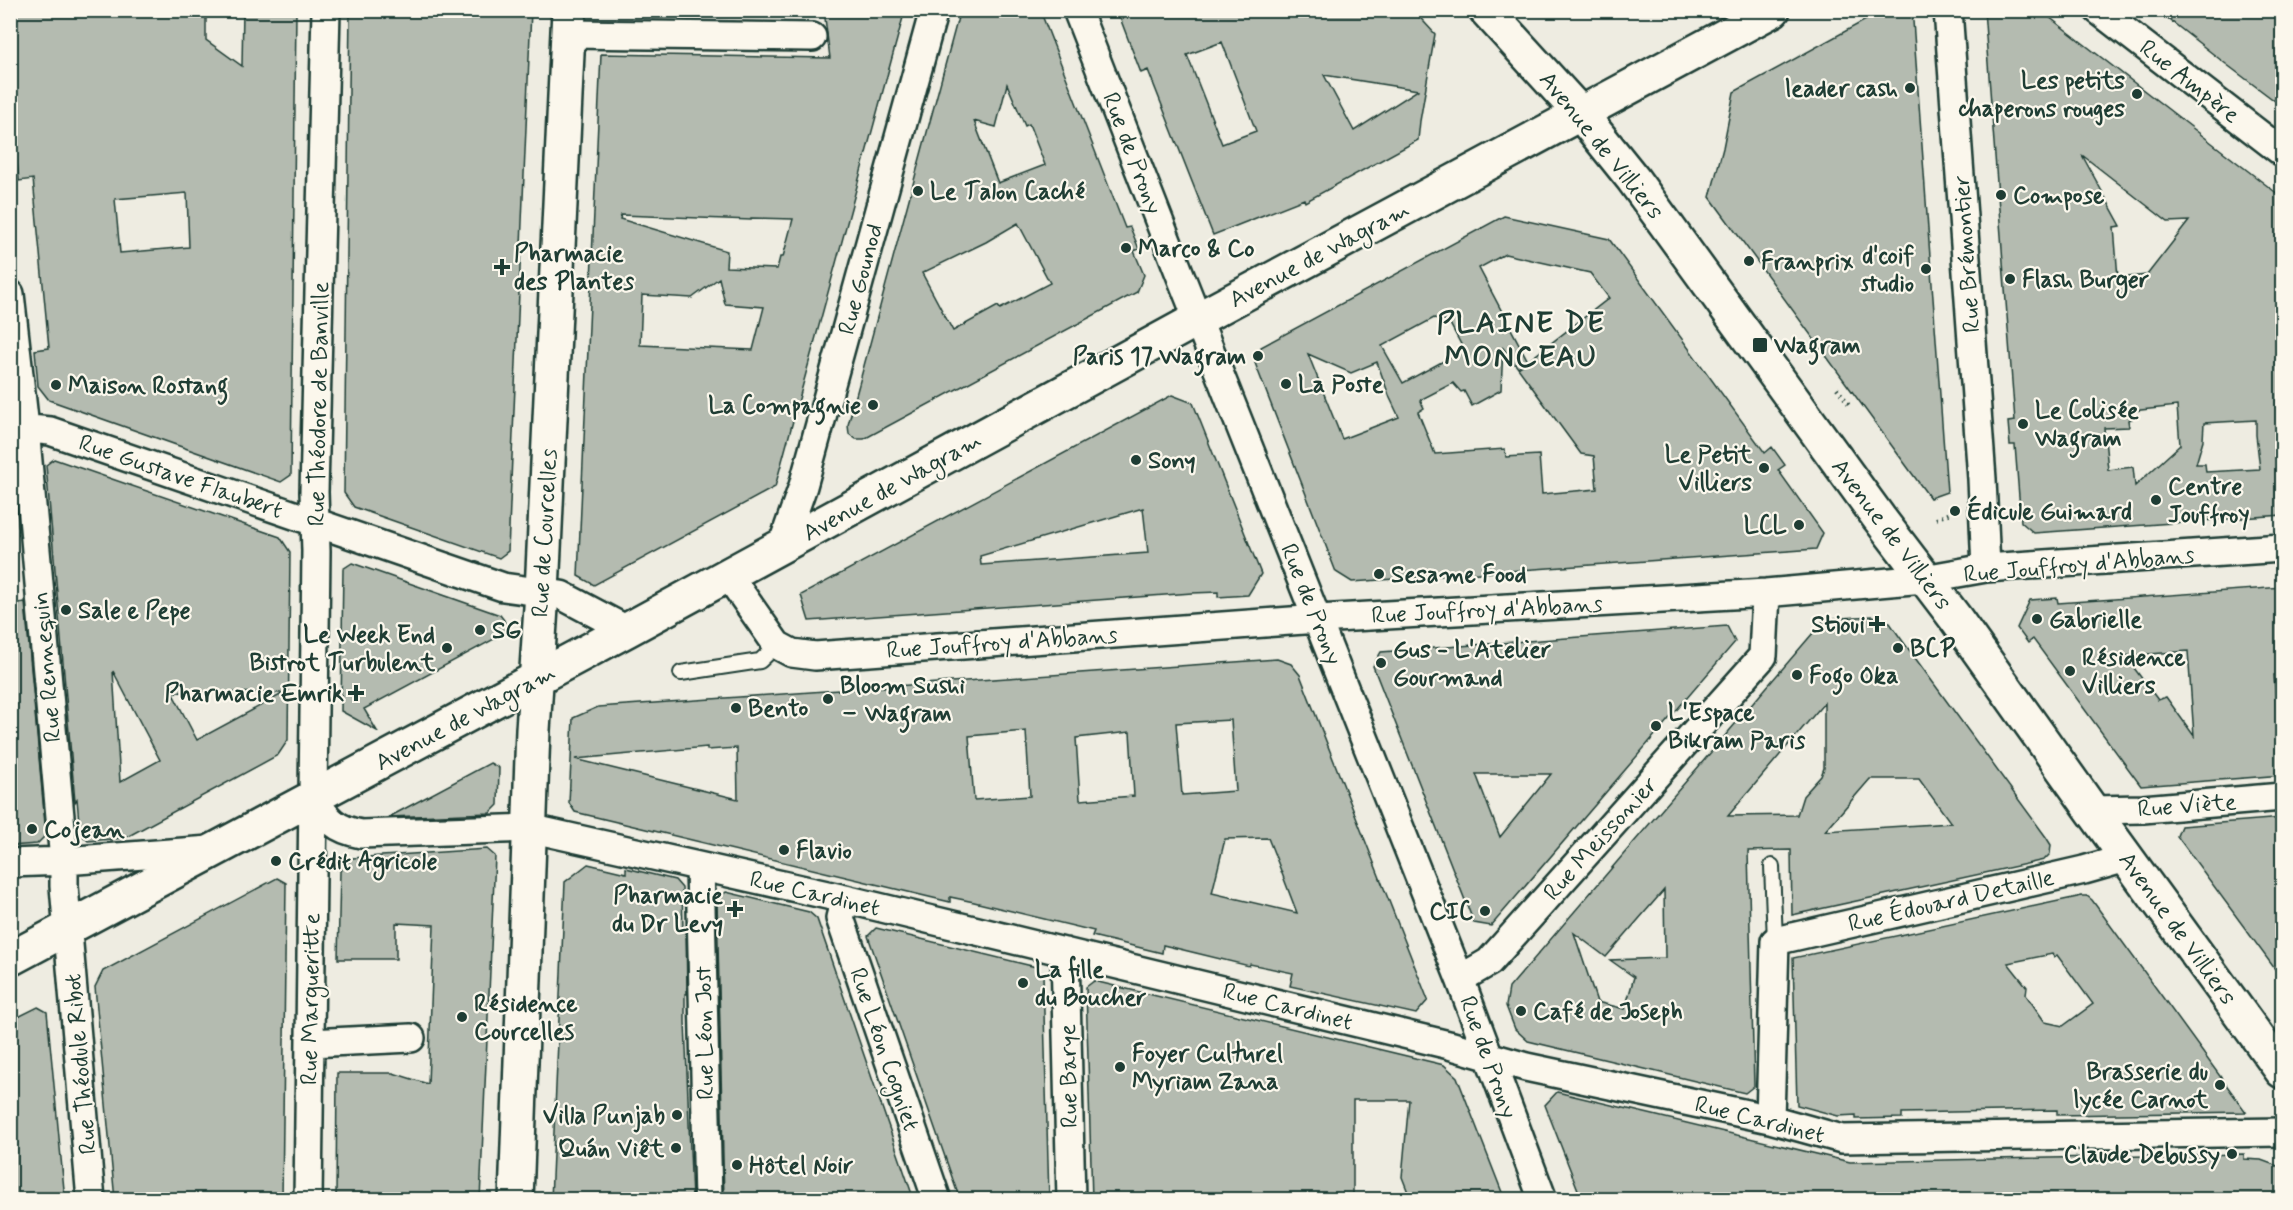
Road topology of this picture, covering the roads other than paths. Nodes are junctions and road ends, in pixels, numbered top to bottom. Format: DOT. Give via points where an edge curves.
graph roads {
  1 [pos="326,10"];
  2 [pos="934,10"];
  3 [pos="1077,10"];
  4 [pos="1486,10"];
  5 [pos="1773,10"];
  6 [pos="1948,10"];
  7 [pos="2098,10"];
  8 [pos="568,22"];
  9 [pos="812,37"];
  10 [pos="1580,113"];
  11 [pos="2283,152"];
  12 [pos="10,294"];
  13 [pos="1198,319"];
  14 [pos="18,428"];
  15 [pos="317,523"];
  16 [pos="782,546"];
  17 [pos="2283,548"];
  18 [pos="1986,568"];
  19 [pos="728,575"];
  20 [pos="1924,579"];
  21 [pos="542,592"];
  22 [pos="1766,593"];
  23 [pos="1318,619"];
  24 [pos="627,630"];
  25 [pos="777,645"];
  26 [pos="681,673"];
  27 [pos="536,678"];
  28 [pos="2283,797"];
  29 [pos="313,798"];
  30 [pos="2092,810"];
  31 [pos="529,828"];
  32 [pos="217,850"];
  33 [pos="2127,858"];
  34 [pos="64,861"];
  35 [pos="10,863"];
  36 [pos="1772,866"];
  37 [pos="700,867"];
  38 [pos="845,899"];
  39 [pos="68,928"];
  40 [pos="1775,941"];
  41 [pos="1065,952"];
  42 [pos="10,959"];
  43 [pos="1460,979"];
  44 [pos="411,1038"];
  45 [pos="310,1043"];
  46 [pos="1487,1055"];
  47 [pos="2283,1071"];
  48 [pos="1770,1119"];
  49 [pos="2283,1132"];
  50 [pos="91,1200"];
  51 [pos="308,1200"];
  52 [pos="516,1200"];
  53 [pos="708,1200"];
  54 [pos="937,1200"];
  55 [pos="1071,1200"];
  56 [pos="1543,1200"];
  1 -- 15 [label="street, Rue Théodore de Banville" via="314,492"];
  2 -- 16 [label="street, Rue Gounod" via="803,486"];
  3 -- 13 [label="street, Rue de Prony"];
  4 -- 10 [label="main road, Avenue de Villiers"];
  5 -- 10 [label="main road, Avenue de Wagram"];
  6 -- 18 [label="street, Rue Brémontier"];
  7 -- 11 [label="street, Rue Ampère"];
  8 -- 9 [label="street"];
  8 -- 21 [label="main road, Rue de Courcelles"];
  10 -- 13 [label="main road, Avenue de Wagram"];
  10 -- 20 [label="main road, Avenue de Villiers" via="1634,179"];
  12 -- 14 [label="street, Rue Rennequin"];
  13 -- 16 [label="main road, Avenue de Wagram"];
  13 -- 23 [label="street, Rue de Prony"];
  14 -- 15 [label="street, Rue Gustave Flaubert" via="50,431"];
  14 -- 34 [label="street, Rue Rennequin"];
  15 -- 21 [label="street, Rue Gustave Flaubert" via="503,587"];
  15 -- 29 [label="street, Rue Théodore de Banville"];
  16 -- 19 [label="main road, Avenue de Wagram"];
  17 -- 18 [label="street, Rue Jouffroy d'Abbans"];
  18 -- 20 [label="street, Rue Jouffroy d'Abbans"];
  19 -- 24 [label="main road, Avenue de Wagram"];
  19 -- 25 [label="street"];
  20 -- 22 [label="street, Rue Jouffroy d'Abbans"];
  20 -- 30 [label="main road, Avenue de Villiers"];
  21 -- 24 [label="street, Rue Gustave Flaubert" via="561,595"];
  21 -- 27 [label="main road, Rue de Courcelles"];
  22 -- 23 [label="street, Rue Jouffroy d'Abbans"];
  22 -- 43 [label="street, Rue Meissonier" via="1763,656 1489,962"];
  23 -- 25 [label="street, Rue Jouffroy d'Abbans" via="814,656 792,653"];
  23 -- 43 [label="street, Rue de Prony"];
  24 -- 27 [label="main road, Avenue de Wagram"];
  25 -- 26 [label="lane" via="760,661"];
  27 -- 29 [label="main road, Avenue de Wagram"];
  27 -- 31 [label="main road, Rue de Courcelles"];
  28 -- 30 [label="street, Rue Viète"];
  29 -- 31 [label="street, Rue Cardinet" via="327,819 343,831 361,834"];
  29 -- 32 [label="main road, Avenue de Wagram"];
  29 -- 45 [label="street, Rue Margueritte"];
  30 -- 33 [label="main road, Avenue de Villiers"];
  31 -- 37 [label="street, Rue Cardinet"];
  31 -- 52 [label="main road, Rue de Courcelles"];
  32 -- 34 [label="street"];
  32 -- 39 [label="main road, Avenue de Wagram"];
  33 -- 40 [label="street, Rue Édouard Detaille"];
  33 -- 47 [label="main road, Avenue de Villiers"];
  34 -- 35 [label="street"];
  34 -- 39 [label="street, Rue Rennequin"];
  36 -- 40 [label="lane"];
  37 -- 38 [label="street, Rue Cardinet"];
  37 -- 53 [label="street, Rue Léon Jost"];
  38 -- 41 [label="street, Rue Cardinet"];
  38 -- 54 [label="street, Rue Léon Cogniet" via="840,918"];
  39 -- 42 [label="main road, Avenue de Wagram"];
  39 -- 50 [label="street, Rue Théodule Ribot"];
  40 -- 48 [label="street"];
  41 -- 46 [label="street, Rue Cardinet"];
  41 -- 55 [label="street, Rue Barye"];
  43 -- 46 [label="street, Rue de Prony"];
  44 -- 45 [label="street"];
  45 -- 51 [label="street, Rue Margueritte"];
  46 -- 48 [label="street, Rue Cardinet" via="1526,1067"];
  46 -- 56 [label="street, Rue de Prony"];
  48 -- 49 [label="street, Rue Cardinet" via="1842,1139"];
}
